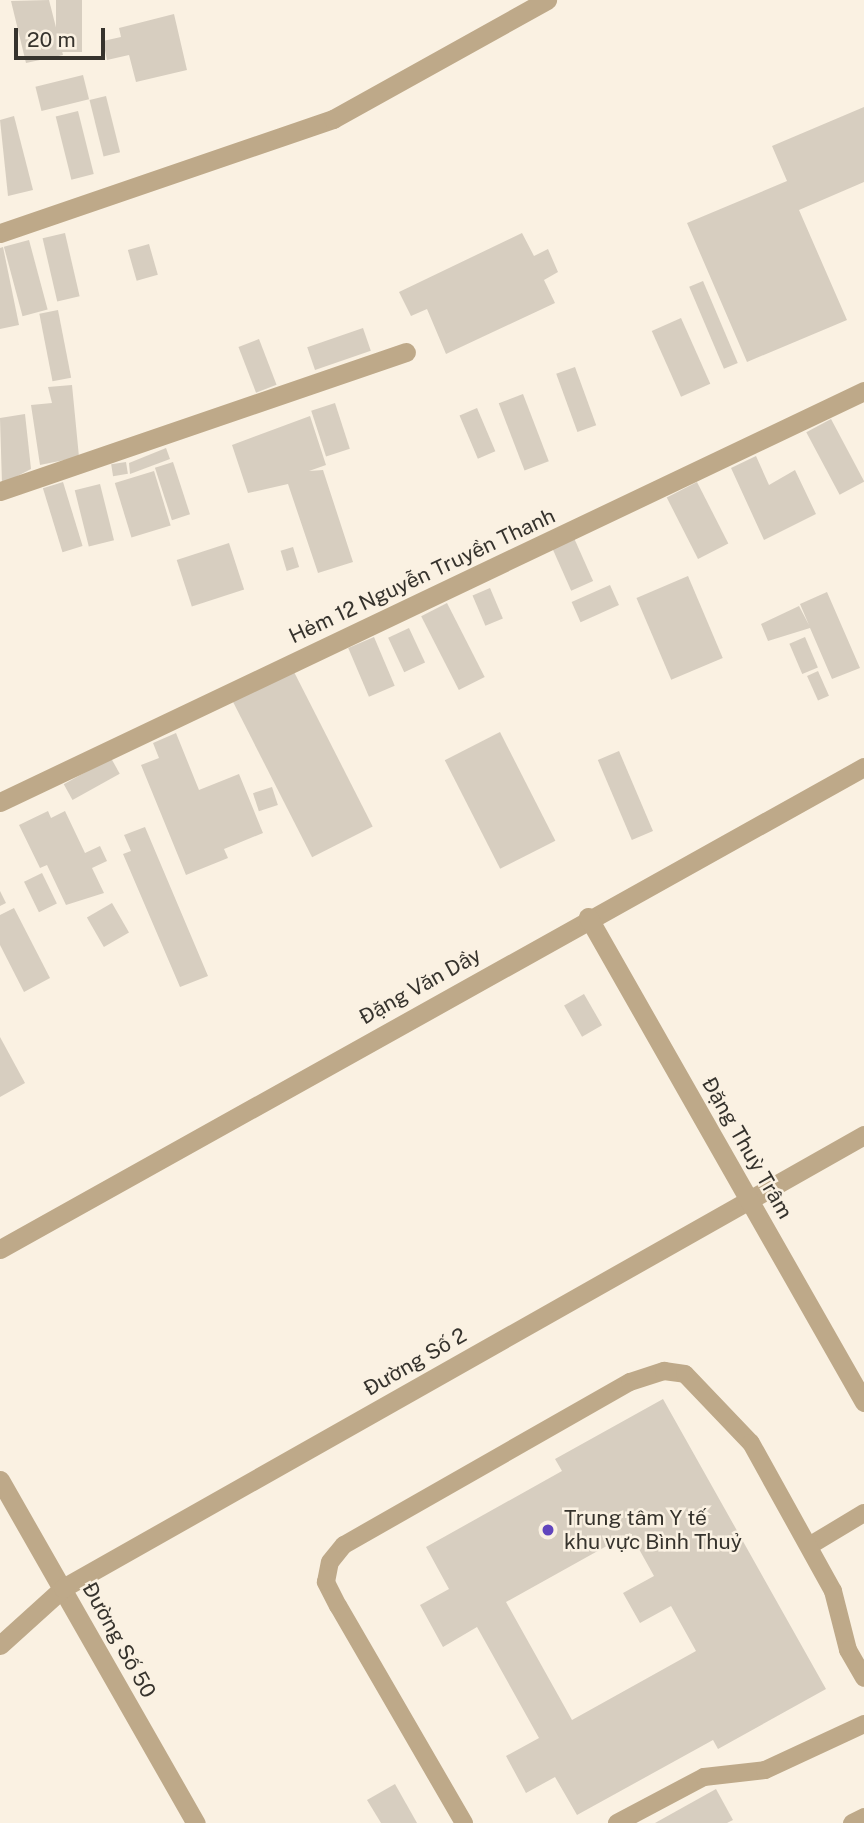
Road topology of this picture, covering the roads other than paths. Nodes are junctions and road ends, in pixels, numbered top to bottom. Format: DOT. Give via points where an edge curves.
graph roads {
  1 [pos="547,0"];
  2 [pos="0,233"];
  3 [pos="406,352"];
  4 [pos="864,391"];
  5 [pos="0,491"];
  6 [pos="864,767"];
  7 [pos="0,802"];
  8 [pos="588,917"];
  9 [pos="864,1135"];
  10 [pos="749,1198"];
  11 [pos="0,1249"];
  12 [pos="864,1402"];
  13 [pos="0,1480"];
  14 [pos="864,1513"];
  15 [pos="809,1546"];
  16 [pos="63,1588"];
  17 [pos="0,1645"];
  18 [pos="864,1678"];
  19 [pos="864,1724"];
  20 [pos="864,1816"];
  21 [pos="196,1823"];
  22 [pos="464,1823"];
  23 [pos="617,1823"];
  24 [pos="852,1823"];
  1 -- 2 [label="street" via="333,119"];
  3 -- 5 [label="street"];
  4 -- 7 [label="street, Hẻm 12 Nguyễn Truyền Thanh"];
  6 -- 8 [label="street, Đặng Văn Dầy"];
  8 -- 10 [label="street, Đặng Thuỳ Trâm"];
  8 -- 11 [label="street, Đặng Văn Dầy"];
  9 -- 10 [label="street, Đường Số 2"];
  10 -- 12 [label="street, Đặng Thuỳ Trâm"];
  10 -- 16 [label="street, Đường Số 2"];
  13 -- 16 [label="street, Đường Số 50"];
  14 -- 15 [label="lane"];
  15 -- 18 [label="lane" via="833,1591 848,1650"];
  15 -- 22 [label="lane" via="751,1443 685,1374 664,1371 630,1382 344,1545 330,1562 327,1582"];
  16 -- 17 [label="street, Đường Số 2"];
  16 -- 21 [label="street, Đường Số 50"];
  19 -- 23 [label="lane" via="765,1770 704,1777"];
  20 -- 24 [label="street"];
}
